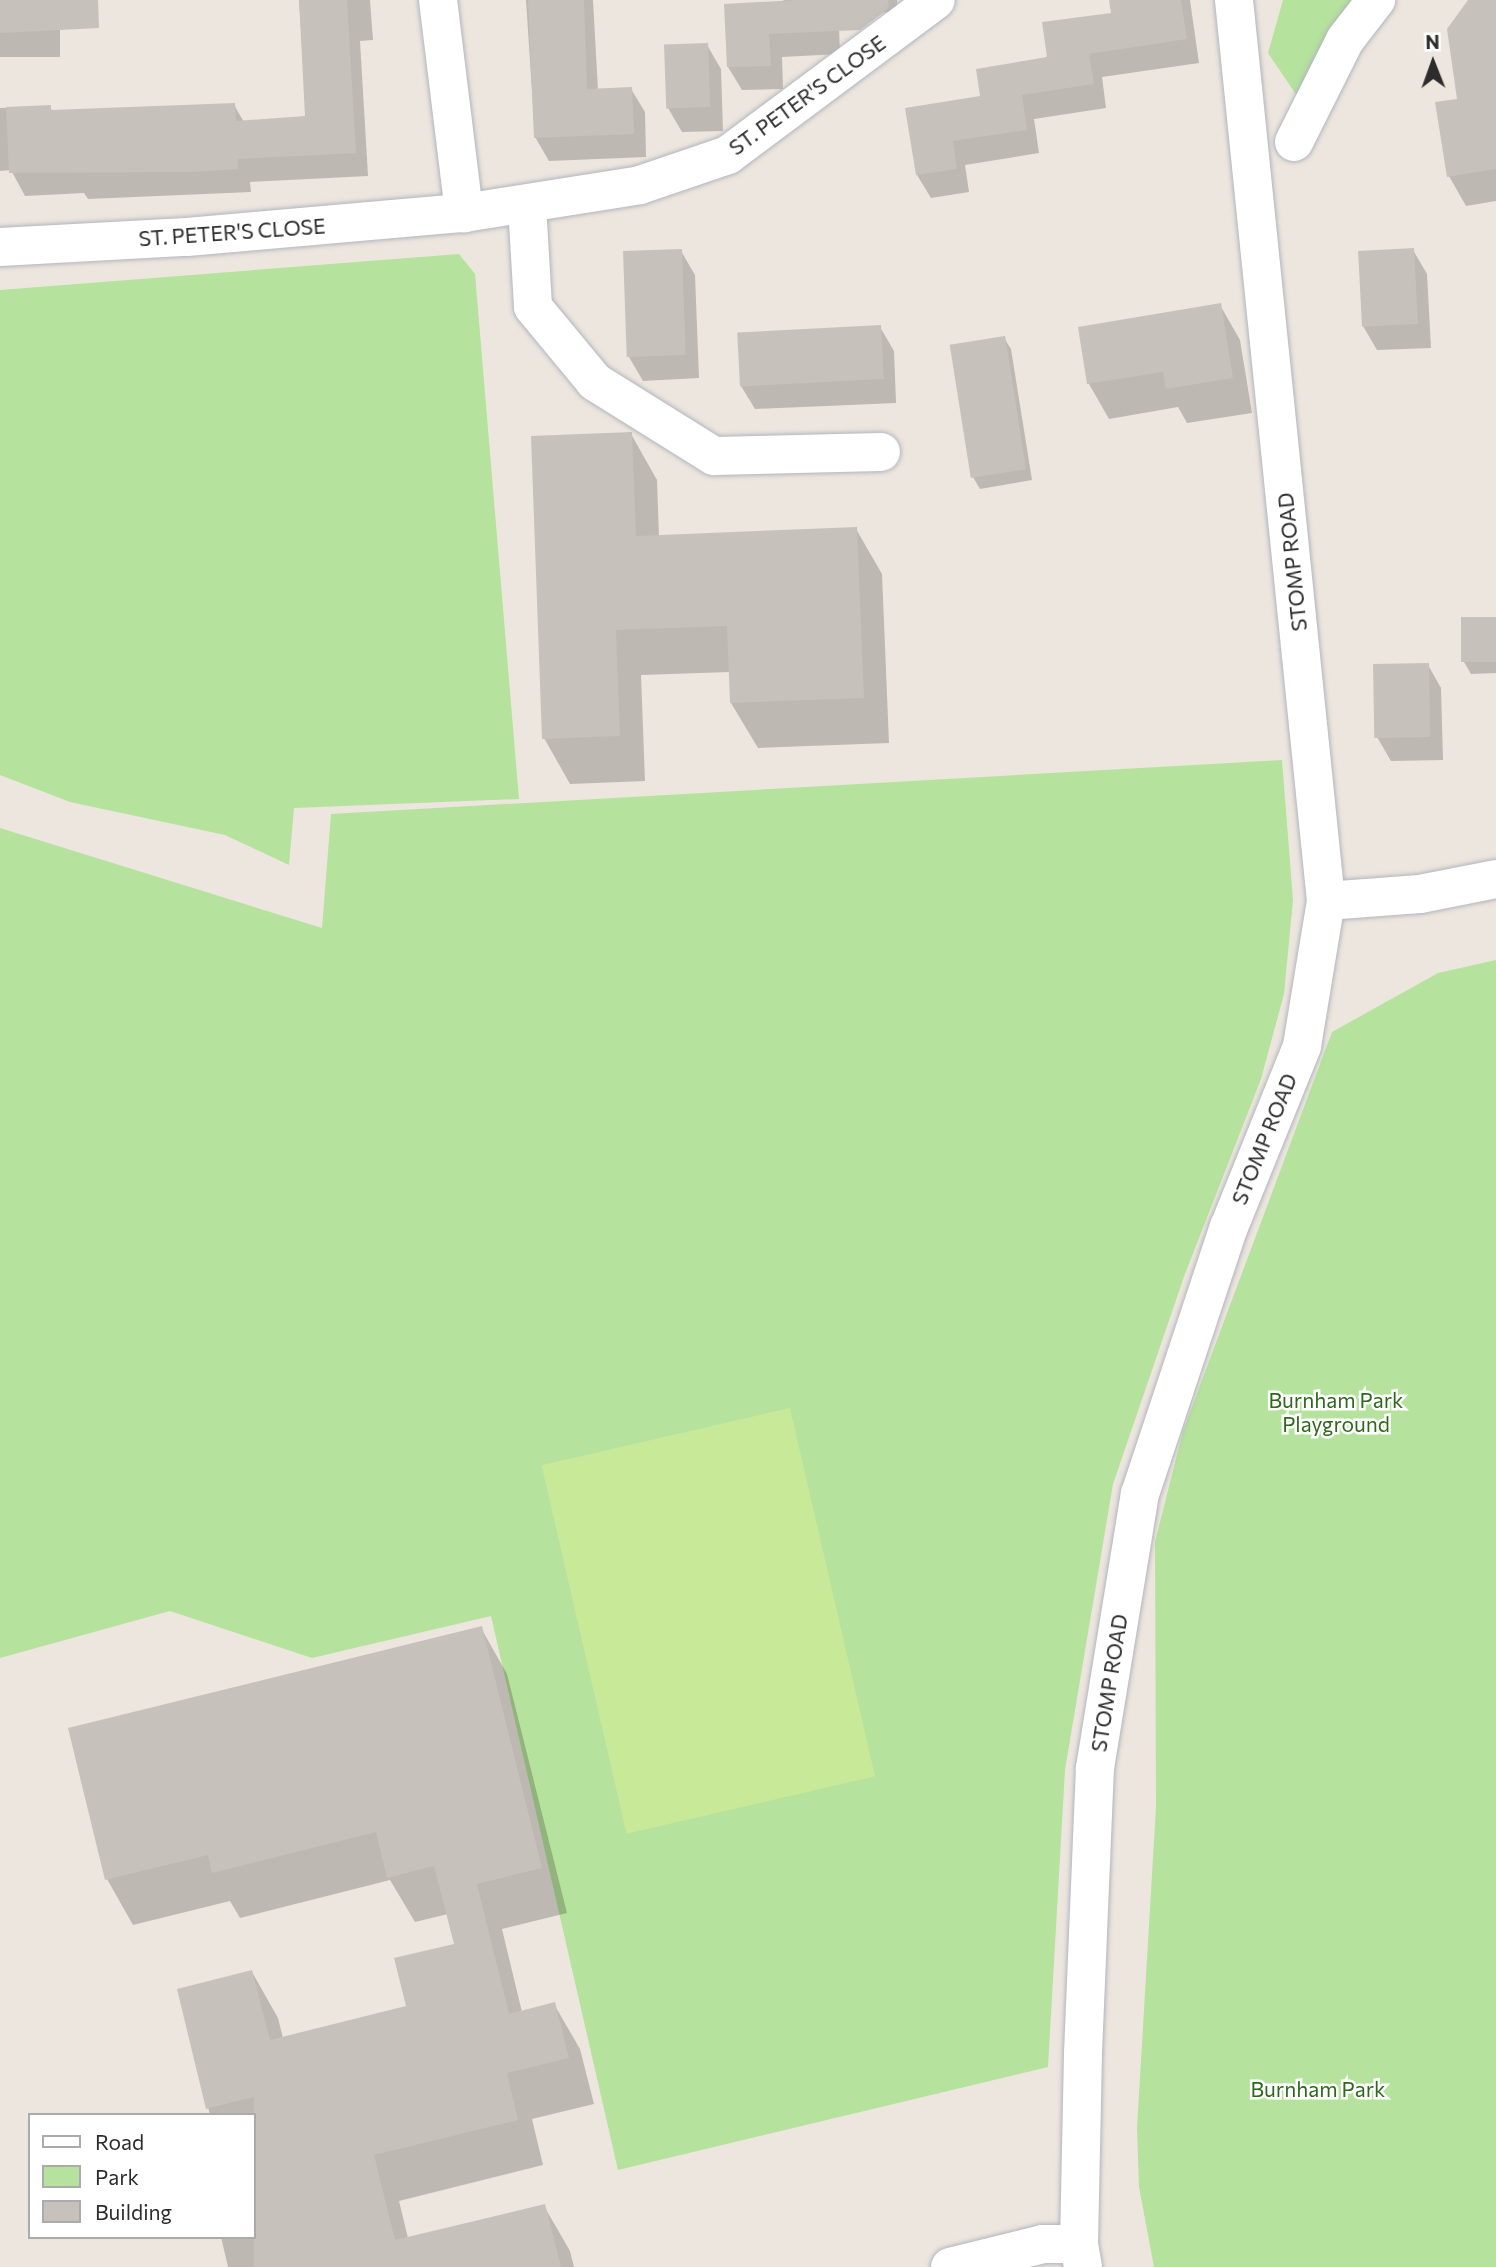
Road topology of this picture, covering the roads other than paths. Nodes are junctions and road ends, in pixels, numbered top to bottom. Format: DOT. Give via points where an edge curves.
graph roads {
  1 [pos="438,0"];
  2 [pos="936,0"];
  3 [pos="1234,0"];
  4 [pos="1377,0"];
  5 [pos="1294,142"];
  6 [pos="527,205"];
  7 [pos="464,213"];
  8 [pos="0,247"];
  9 [pos="881,452"];
  10 [pos="1496,879"];
  11 [pos="1325,901"];
  12 [pos="1081,2255"];
  13 [pos="950,2267"];
  1 -- 7 [label="street"];
  2 -- 6 [label="street, ST. PETER'S CLOSE" via="728,155 640,185"];
  3 -- 11 [label="street, STOMP ROAD"];
  4 -- 5 [label="street" via="1345,40"];
  6 -- 7 [label="street, ST. PETER'S CLOSE"];
  6 -- 9 [label="street" via="533,307 595,382 714,456"];
  7 -- 8 [label="street, ST. PETER'S CLOSE" via="187,237"];
  10 -- 11 [label="street" via="1420,894"];
  11 -- 12 [label="street, STOMP ROAD" via="1302,1046 1229,1227 1140,1494 1095,1768"];
  12 -- 13 [label="street" via="1006,2251"];
}
